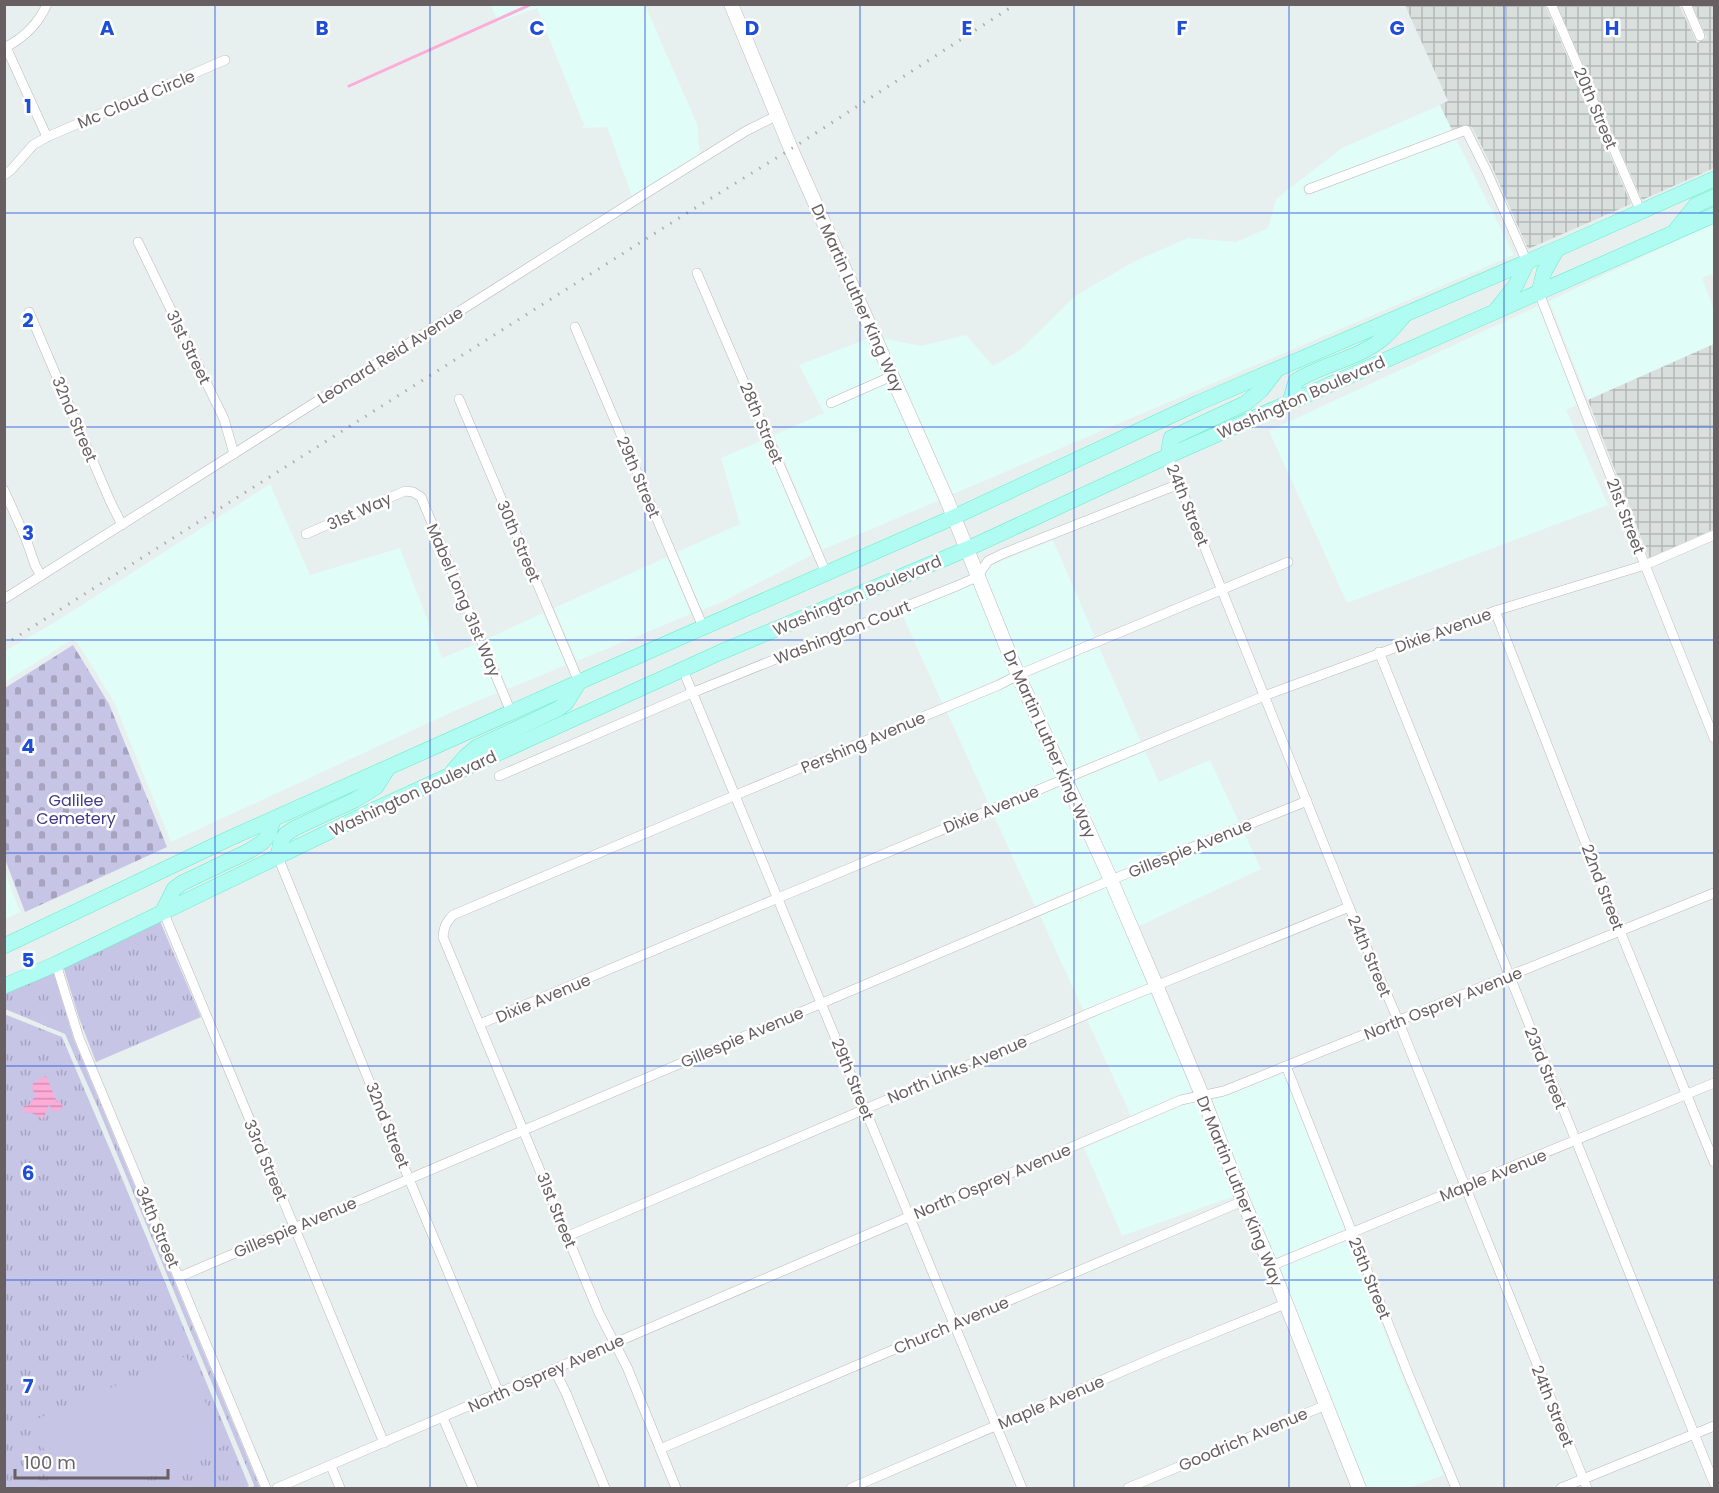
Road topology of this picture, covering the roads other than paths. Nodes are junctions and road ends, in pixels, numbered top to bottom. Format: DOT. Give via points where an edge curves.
graph roads {
  1 [pos="47,4"];
  2 [pos="731,4"];
  3 [pos="1551,4"];
  4 [pos="1686,4"];
  5 [pos="1700,36"];
  6 [pos="5,47"];
  7 [pos="225,60"];
  8 [pos="778,115"];
  9 [pos="47,137"];
  10 [pos="4,175"];
  11 [pos="1714,179"];
  12 [pos="1309,189"];
  13 [pos="1714,196"];
  14 [pos="1641,212"];
  15 [pos="1714,215"];
  16 [pos="1674,233"];
  17 [pos="138,242"];
  18 [pos="1557,249"];
  19 [pos="1527,262"];
  20 [pos="697,273"];
  21 [pos="1539,293"];
  22 [pos="1495,311"];
  23 [pos="29,312"];
  24 [pos="1404,316"];
  25 [pos="575,327"];
  26 [pos="1276,370"];
  27 [pos="892,376"];
  28 [pos="459,399"];
  29 [pos="1290,402"];
  30 [pos="831,403"];
  31 [pos="234,454"];
  32 [pos="1168,456"];
  33 [pos="1179,484"];
  34 [pos="4,490"];
  35 [pos="413,492"];
  36 [pos="954,518"];
  37 [pos="122,525"];
  38 [pos="306,534"];
  39 [pos="1714,535"];
  40 [pos="967,549"];
  41 [pos="1288,562"];
  42 [pos="1645,565"];
  43 [pos="826,573"];
  44 [pos="41,576"];
  45 [pos="977,577"];
  46 [pos="1221,589"];
  47 [pos="4,599"];
  48 [pos="1495,611"];
  49 [pos="704,627"];
  50 [pos="1379,652"];
  51 [pos="684,670"];
  52 [pos="1018,675"];
  53 [pos="579,682"];
  54 [pos="694,692"];
  55 [pos="1264,696"];
  56 [pos="511,712"];
  57 [pos="1714,738"];
  58 [pos="388,768"];
  59 [pos="449,776"];
  60 [pos="499,776"];
  61 [pos="1064,779"];
  62 [pos="736,795"];
  63 [pos="1307,801"];
  64 [pos="273,820"];
  65 [pos="278,857"];
  66 [pos="1111,880"];
  67 [pos="1714,893"];
  68 [pos="778,897"];
  69 [pos="1349,907"];
  70 [pos="163,911"];
  71 [pos="443,929"];
  72 [pos="1620,931"];
  73 [pos="4,946"];
  74 [pos="56,964"];
  75 [pos="1510,976"];
  76 [pos="1156,985"];
  77 [pos="4,986"];
  78 [pos="822,1003"];
  79 [pos="1398,1020"];
  80 [pos="480,1024"];
  81 [pos="1286,1066"];
  82 [pos="1714,1083"];
  83 [pos="1202,1095"];
  84 [pos="1687,1095"];
  85 [pos="865,1108"];
  86 [pos="524,1130"];
  87 [pos="1575,1141"];
  88 [pos="1714,1162"];
  89 [pos="410,1179"];
  90 [pos="1465,1187"];
  91 [pos="1243,1202"];
  92 [pos="909,1216"];
  93 [pos="294,1228"];
  94 [pos="1352,1233"];
  95 [pos="568,1236"];
  96 [pos="1271,1266"];
  97 [pos="179,1277"];
  98 [pos="1285,1304"];
  99 [pos="954,1324"];
  100 [pos="615,1342"];
  101 [pos="554,1370"];
  102 [pos="500,1393"];
  103 [pos="1326,1404"];
  104 [pos="444,1418"];
  105 [pos="996,1426"];
  106 [pos="1714,1426"];
  107 [pos="1695,1434"];
  108 [pos="384,1443"];
  109 [pos="660,1449"];
  110 [pos="331,1466"];
  111 [pos="1714,1483"];
  112 [pos="1585,1484"];
  113 [pos="267,1488"];
  114 [pos="277,1488"];
  115 [pos="340,1488"];
  116 [pos="473,1488"];
  117 [pos="605,1488"];
  118 [pos="676,1488"];
  119 [pos="851,1488"];
  120 [pos="1022,1488"];
  121 [pos="1128,1488"];
  122 [pos="1359,1488"];
  123 [pos="1456,1488"];
  124 [pos="1561,1488"];
  1 -- 6 [label="street" via="33,27"];
  2 -- 8 [label="street, Dr Martin Luther King Way"];
  3 -- 14 [label="street, 20th Street"];
  4 -- 5 [label="street"];
  6 -- 9 [label="street"];
  7 -- 9 [label="street, Mc Cloud Circle"];
  8 -- 27 [label="street, Dr Martin Luther King Way"];
  8 -- 31 [label="street, Leonard Reid Avenue" via="648,192"];
  9 -- 10 [label="street, Mc Cloud Circle" via="33,145"];
  11 -- 14 [label="main road, Washington Boulevard"];
  12 -- 19 [label="street" via="1466,130"];
  13 -- 16 [label="main road" via="1696,205"];
  14 -- 18 [label="main road, Washington Boulevard"];
  15 -- 16 [label="main road, Washington Boulevard"];
  16 -- 21 [label="main road, Washington Boulevard"];
  17 -- 31 [label="street, 31st Street" via="224,419"];
  18 -- 19 [label="main road, Washington Boulevard"];
  18 -- 21 [label="main road" via="1544,272"];
  19 -- 22 [label="main road" via="1516,285"];
  19 -- 24 [label="main road, Washington Boulevard"];
  20 -- 43 [label="street, 28th Street"];
  21 -- 22 [label="main road, Washington Boulevard"];
  21 -- 42 [label="street, 21st Street"];
  22 -- 29 [label="main road, Washington Boulevard"];
  23 -- 37 [label="street, 32nd Street"];
  24 -- 26 [label="main road, Washington Boulevard"];
  24 -- 29 [label="main road" via="1381,340 1296,381"];
  25 -- 49 [label="street, 29th Street"];
  26 -- 32 [label="main road" via="1262,390 1245,403 1171,438"];
  26 -- 36 [label="main road, Washington Boulevard"];
  27 -- 30 [label="street"];
  27 -- 36 [label="street, Dr Martin Luther King Way"];
  28 -- 53 [label="street, 30th Street"];
  29 -- 32 [label="main road, Washington Boulevard"];
  31 -- 37 [label="street, Leonard Reid Avenue"];
  32 -- 33 [label="street, 24th Street"];
  32 -- 40 [label="main road, Washington Boulevard"];
  33 -- 45 [label="street" via="988,561"];
  33 -- 46 [label="street, 24th Street"];
  34 -- 44 [label="street"];
  35 -- 38 [label="street, 31st Way" via="405,491"];
  35 -- 56 [label="street, Mabel Long 31st Way" via="421,497"];
  36 -- 40 [label="street, Dr Martin Luther King Way"];
  36 -- 43 [label="main road, Washington Boulevard"];
  37 -- 44 [label="street, Leonard Reid Avenue"];
  39 -- 42 [label="street"];
  40 -- 45 [label="street, Dr Martin Luther King Way"];
  40 -- 51 [label="main road, Washington Boulevard"];
  41 -- 46 [label="street, Pershing Avenue"];
  42 -- 48 [label="street, Dixie Avenue"];
  42 -- 57 [label="street, 21st Street"];
  43 -- 49 [label="main road, Washington Boulevard"];
  44 -- 47 [label="street, Leonard Reid Avenue"];
  45 -- 52 [label="street, Dr Martin Luther King Way"];
  45 -- 54 [label="street, Washington Court"];
  46 -- 52 [label="street, Pershing Avenue"];
  46 -- 55 [label="street, 24th Street"];
  48 -- 50 [label="street, Dixie Avenue"];
  48 -- 72 [label="street, 22nd Street"];
  49 -- 53 [label="main road, Washington Boulevard"];
  50 -- 55 [label="street, Dixie Avenue"];
  50 -- 75 [label="street, 23rd Street"];
  51 -- 54 [label="street, 29th Street"];
  51 -- 59 [label="main road, Washington Boulevard"];
  52 -- 61 [label="street, Dr Martin Luther King Way"];
  52 -- 62 [label="street, Pershing Avenue"];
  53 -- 56 [label="main road, Washington Boulevard"];
  53 -- 59 [label="main road" via="558,709 477,747"];
  54 -- 60 [label="street, Washington Court"];
  54 -- 62 [label="street, 29th Street"];
  55 -- 61 [label="street, Dixie Avenue"];
  55 -- 63 [label="street, 24th Street"];
  56 -- 58 [label="main road, Washington Boulevard"];
  58 -- 64 [label="main road, Washington Boulevard"];
  58 -- 65 [label="main road" via="376,787 286,834"];
  59 -- 65 [label="main road, Washington Boulevard"];
  61 -- 66 [label="street, Dr Martin Luther King Way"];
  61 -- 68 [label="street, Dixie Avenue"];
  62 -- 68 [label="street, 29th Street"];
  62 -- 71 [label="street, Pershing Avenue" via="453,915"];
  63 -- 66 [label="street, Gillespie Avenue"];
  63 -- 69 [label="street, 24th Street"];
  64 -- 70 [label="main road" via="263,842 174,889"];
  64 -- 73 [label="main road, Washington Boulevard"];
  65 -- 70 [label="main road, Washington Boulevard"];
  65 -- 89 [label="street, 32nd Street"];
  66 -- 76 [label="street, Dr Martin Luther King Way"];
  66 -- 78 [label="street, Gillespie Avenue"];
  67 -- 72 [label="street, North Osprey Avenue"];
  68 -- 78 [label="street, 29th Street"];
  68 -- 80 [label="street, Dixie Avenue"];
  69 -- 76 [label="street, North Links Avenue"];
  69 -- 79 [label="street, 24th Street"];
  70 -- 74 [label="main road, Washington Boulevard"];
  70 -- 93 [label="street, 33rd Street"];
  71 -- 80 [label="street, 31st Street"];
  72 -- 75 [label="street, North Osprey Avenue"];
  72 -- 84 [label="street, 22nd Street"];
  74 -- 77 [label="main road, Washington Boulevard"];
  74 -- 97 [label="street, 34th Street" via="79,1038"];
  75 -- 79 [label="street, North Osprey Avenue"];
  75 -- 87 [label="street, 23rd Street"];
  76 -- 83 [label="street, Dr Martin Luther King Way"];
  76 -- 85 [label="street, North Links Avenue"];
  78 -- 85 [label="street, 29th Street"];
  78 -- 86 [label="street, Gillespie Avenue"];
  79 -- 81 [label="street, North Osprey Avenue"];
  79 -- 90 [label="street, 24th Street"];
  80 -- 86 [label="street, 31st Street"];
  81 -- 83 [label="street, North Osprey Avenue" via="1224,1091"];
  81 -- 94 [label="street, 25th Street"];
  82 -- 84 [label="street, Maple Avenue"];
  83 -- 91 [label="street, Dr Martin Luther King Way"];
  83 -- 92 [label="street, North Osprey Avenue" via="1181,1100"];
  84 -- 87 [label="street, Maple Avenue"];
  84 -- 88 [label="street, 22nd Street"];
  85 -- 92 [label="street, 29th Street"];
  85 -- 95 [label="street, North Links Avenue"];
  86 -- 89 [label="street, Gillespie Avenue"];
  86 -- 95 [label="street, 31st Street"];
  87 -- 90 [label="street, Maple Avenue"];
  87 -- 107 [label="street, 23rd Street"];
  89 -- 93 [label="street, Gillespie Avenue"];
  89 -- 102 [label="street, 32nd Street"];
  90 -- 94 [label="street, Maple Avenue"];
  90 -- 112 [label="street, 24th Street"];
  91 -- 96 [label="street, Dr Martin Luther King Way"];
  91 -- 99 [label="street, Church Avenue"];
  92 -- 99 [label="street, 29th Street"];
  92 -- 100 [label="street, North Osprey Avenue"];
  93 -- 97 [label="street, Gillespie Avenue"];
  93 -- 108 [label="street, 33rd Street"];
  94 -- 96 [label="street, Maple Avenue"];
  94 -- 123 [label="street, 25th Street"];
  95 -- 100 [label="street, 31st Street"];
  96 -- 98 [label="street, Dr Martin Luther King Way"];
  97 -- 113 [label="street, 34th Street"];
  98 -- 103 [label="street, Dr Martin Luther King Way"];
  98 -- 105 [label="street, Maple Avenue"];
  99 -- 105 [label="street, 29th Street"];
  99 -- 109 [label="street, Church Avenue"];
  100 -- 101 [label="street, North Osprey Avenue"];
  100 -- 109 [label="street, 31st Street"];
  101 -- 102 [label="street, North Osprey Avenue"];
  101 -- 117 [label="street"];
  102 -- 104 [label="street, North Osprey Avenue"];
  103 -- 121 [label="street, Goodrich Avenue"];
  103 -- 122 [label="street, Dr Martin Luther King Way"];
  104 -- 108 [label="street, North Osprey Avenue"];
  104 -- 116 [label="street"];
  105 -- 119 [label="street, Maple Avenue"];
  105 -- 120 [label="street, 29th Street"];
  106 -- 107 [label="street"];
  107 -- 111 [label="street, 23rd Street"];
  107 -- 112 [label="street"];
  108 -- 110 [label="street, North Osprey Avenue"];
  109 -- 118 [label="street, 31st Street"];
  110 -- 114 [label="street, North Osprey Avenue"];
  110 -- 115 [label="street"];
  112 -- 124 [label="street"];
}
